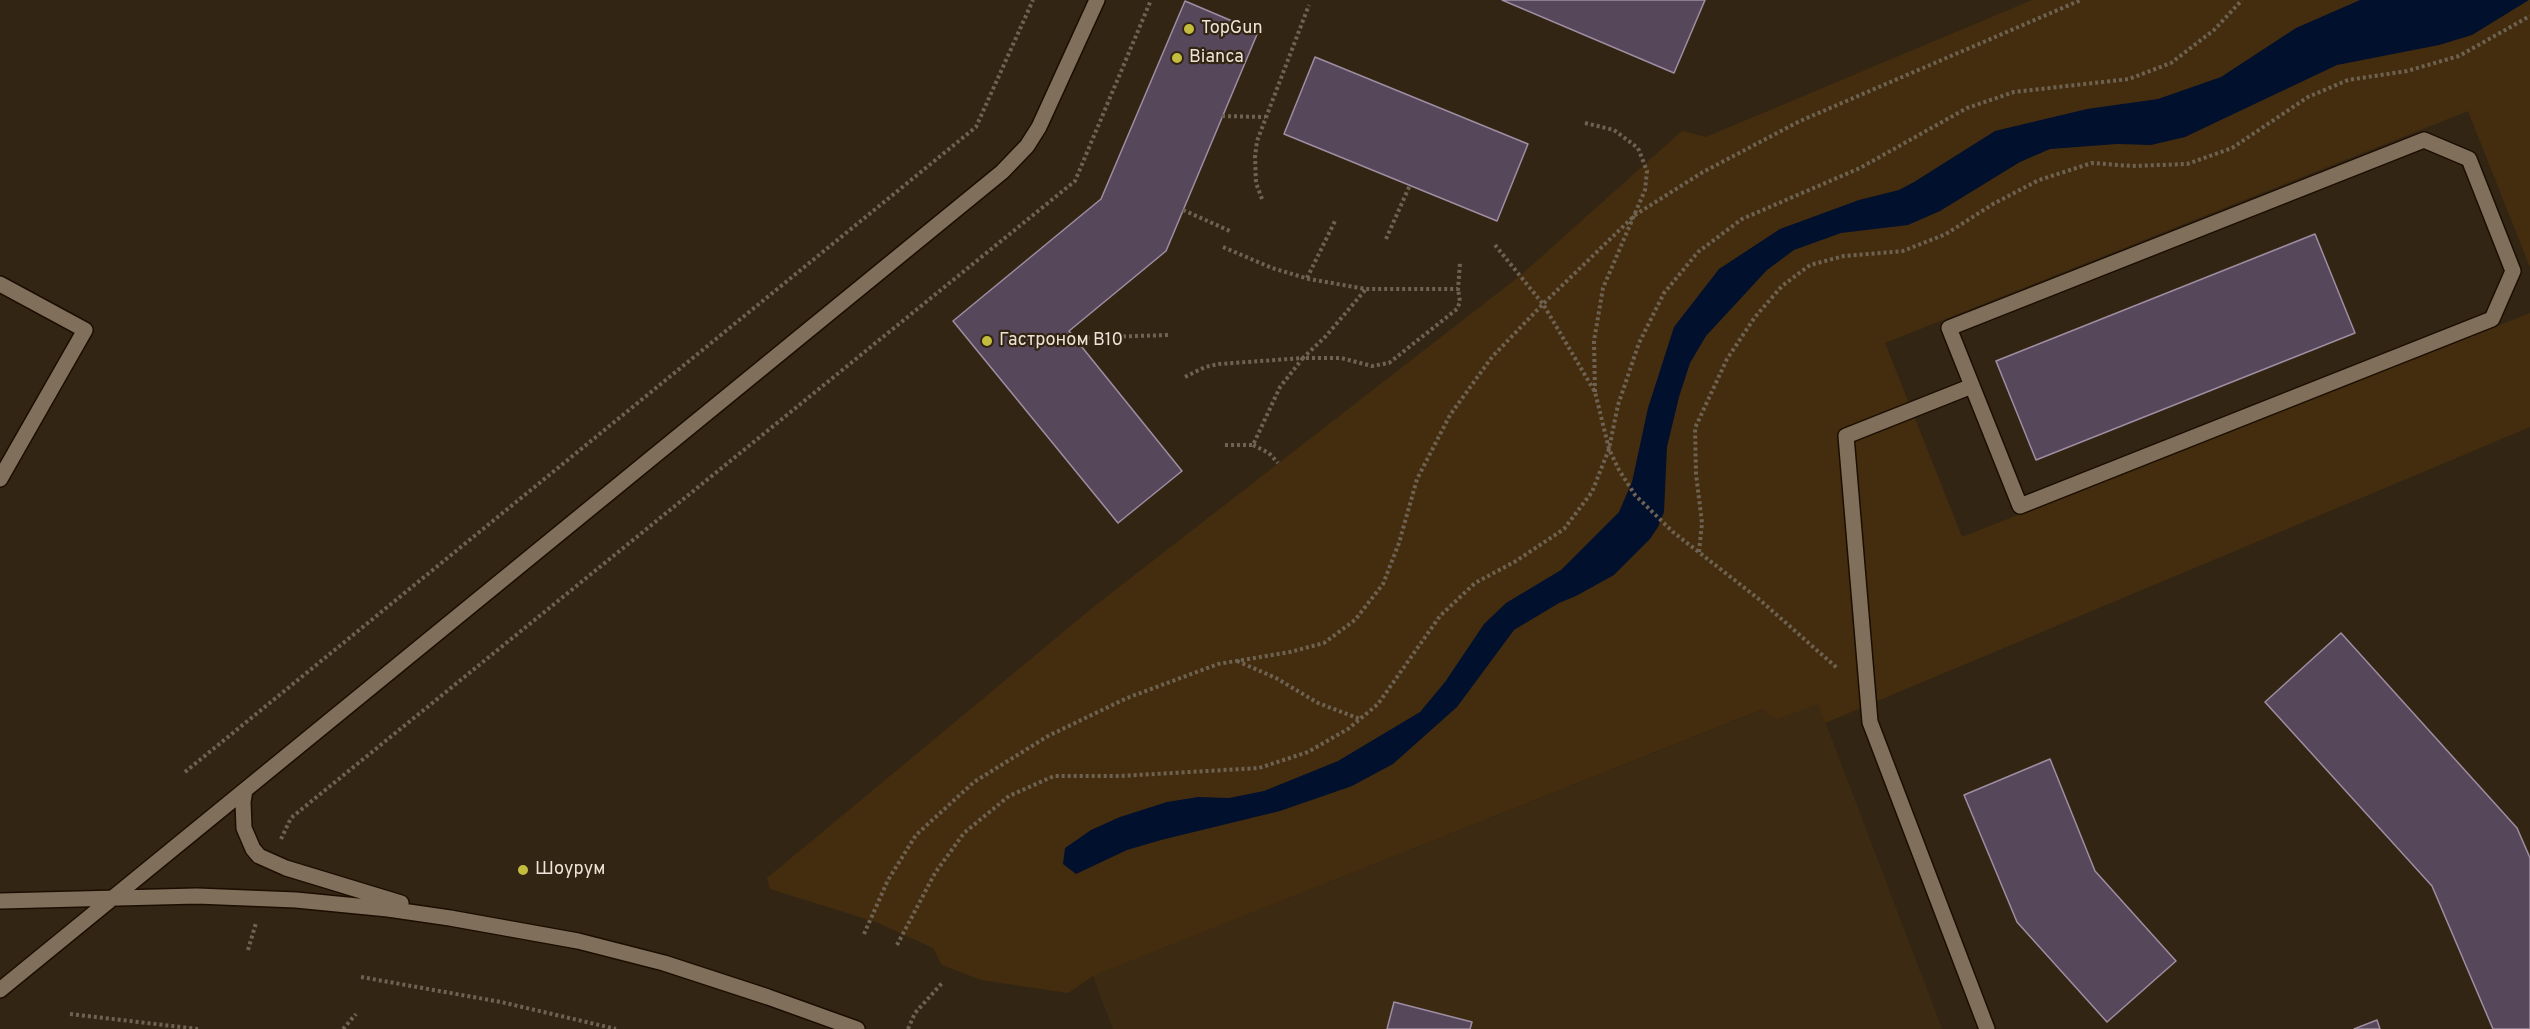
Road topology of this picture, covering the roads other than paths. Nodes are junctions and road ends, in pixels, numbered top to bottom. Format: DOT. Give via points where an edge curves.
graph roads {
  1 [pos="1097,0"];
  2 [pos="0,284"];
  3 [pos="1972,386"];
  4 [pos="0,479"];
  5 [pos="245,790"];
  6 [pos="111,898"];
  7 [pos="0,901"];
  8 [pos="450,918"];
  9 [pos="0,990"];
  10 [pos="857,1029"];
  11 [pos="1987,1029"];
  1 -- 5 [label="street" via="1043,120 1027,146 1002,172"];
  2 -- 4 [label="street" via="85,330"];
  3 -- 3 [label="street" via="2020,506 2492,319 2513,271 2469,159 2424,140 1949,328"];
  3 -- 11 [label="street" via="1846,436 1870,722"];
  5 -- 6 [label="street"];
  5 -- 8 [label="street" via="244,828 259,856 286,868"];
  6 -- 7 [label="street"];
  6 -- 8 [label="street" via="277,899"];
  6 -- 9 [label="street"];
  8 -- 10 [label="street" via="578,941 664,963"];
}
